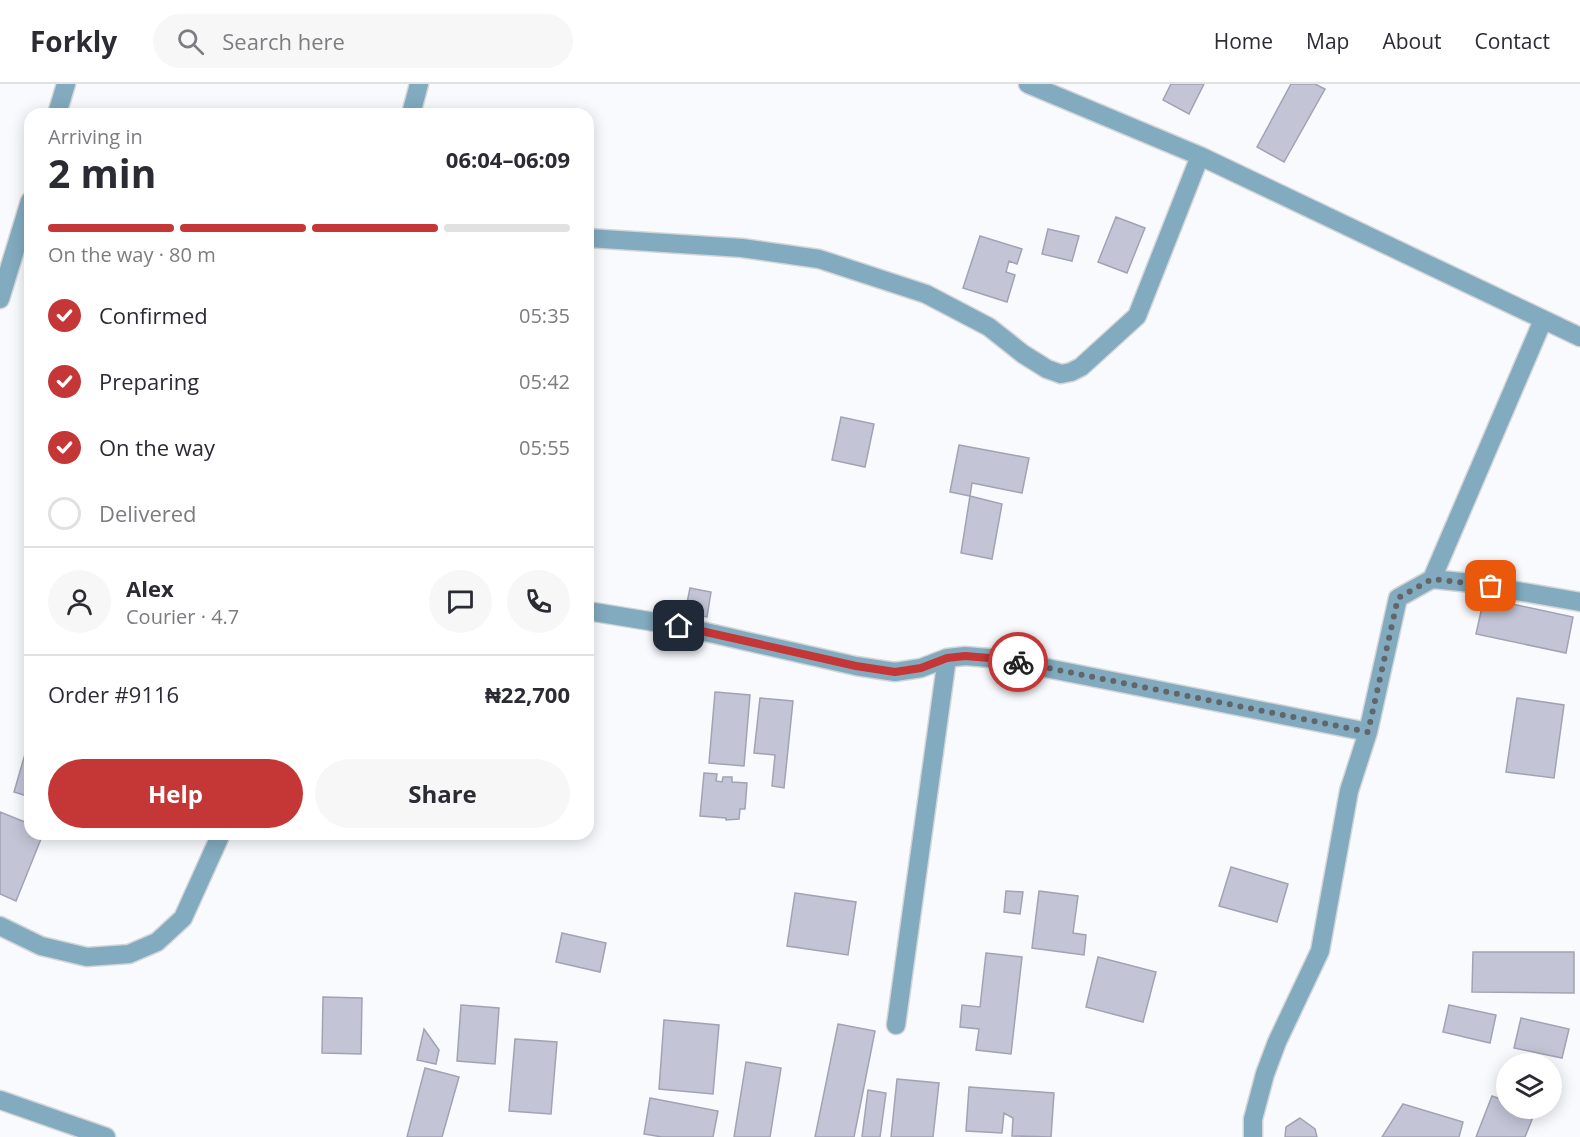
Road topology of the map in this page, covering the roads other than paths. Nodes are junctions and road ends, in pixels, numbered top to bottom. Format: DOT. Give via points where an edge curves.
graph roads {
  1 [pos="66,84"];
  2 [pos="418,84"];
  3 [pos="1028,84"];
  4 [pos="59,108"];
  5 [pos="412,108"];
  6 [pos="1200,156"];
  7 [pos="24,221"];
  8 [pos="594,238"];
  9 [pos="0,299"];
  10 [pos="1543,320"];
  11 [pos="1580,336"];
  12 [pos="1432,579"];
  13 [pos="1580,602"];
  14 [pos="594,612"];
  15 [pos="947,658"];
  16 [pos="1368,732"];
  17 [pos="218,840"];
  18 [pos="0,926"];
  19 [pos="896,1025"];
  20 [pos="0,1100"];
  21 [pos="106,1137"];
  22 [pos="1253,1137"];
  1 -- 4 [label="street"];
  2 -- 5 [label="street"];
  3 -- 6 [label="street"];
  6 -- 8 [label="street" via="1137,316 1081,367 1061,374 1023,354 989,327 926,294 819,259 742,248"];
  6 -- 10 [label="street"];
  7 -- 9 [label="street"];
  10 -- 11 [label="street"];
  10 -- 12 [label="street"];
  12 -- 13 [label="street"];
  12 -- 16 [label="street" via="1398,598"];
  14 -- 15 [label="street" via="895,672"];
  15 -- 16 [label="street" via="1001,659"];
  15 -- 19 [label="street"];
  16 -- 22 [label="street" via="1349,791 1320,951 1276,1042 1253,1119"];
  17 -- 18 [label="street" via="183,918 157,942 129,954 87,957 41,946"];
  20 -- 21 [label="street"];
}
